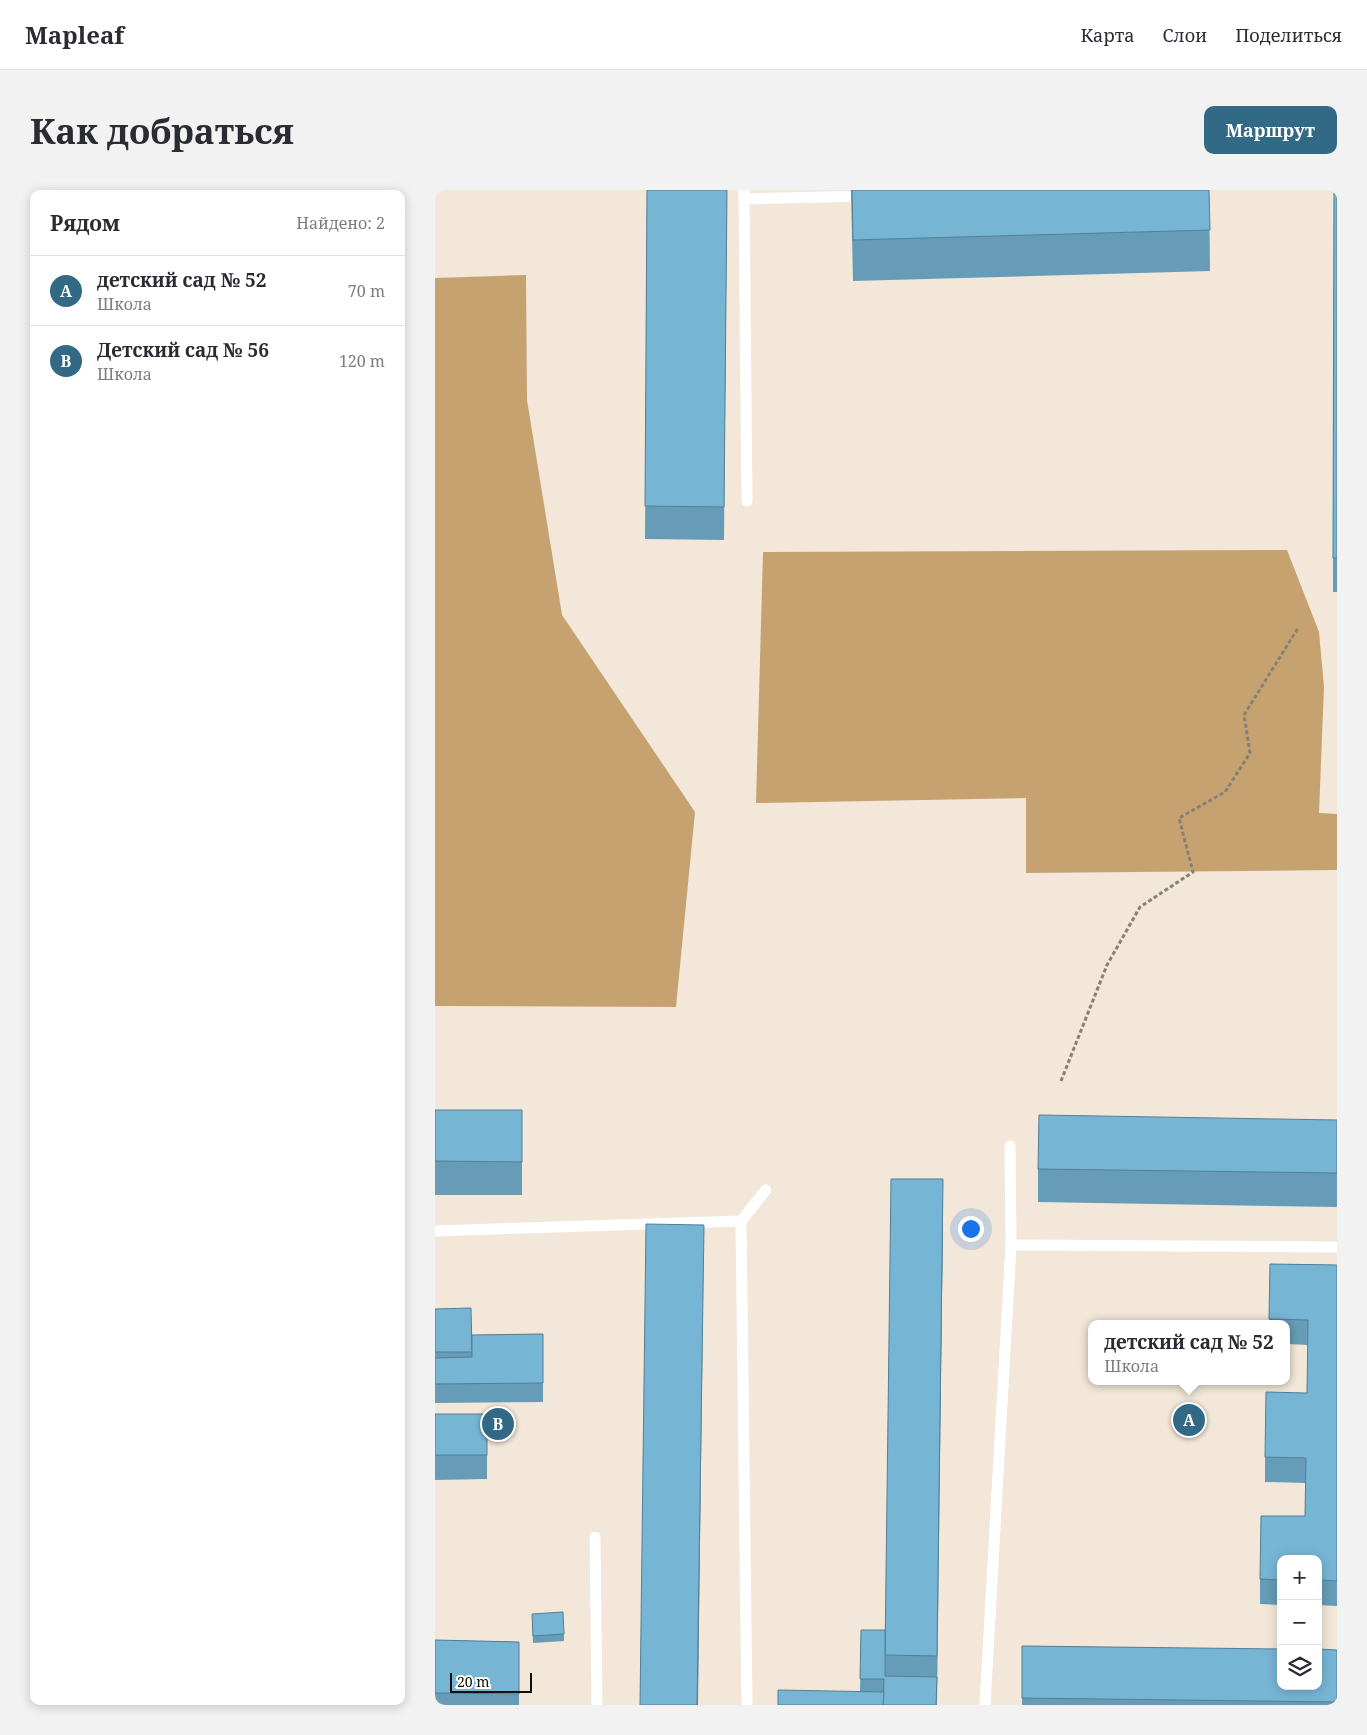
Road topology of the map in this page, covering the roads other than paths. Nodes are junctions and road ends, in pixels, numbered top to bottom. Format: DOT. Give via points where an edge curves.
graph roads {
  1 [pos="744,195"];
  2 [pos="874,196"];
  3 [pos="747,501"];
  4 [pos="1011,1146"];
  5 [pos="766,1190"];
  6 [pos="741,1221"];
  7 [pos="435,1231"];
  8 [pos="1011,1245"];
  9 [pos="1337,1246"];
  10 [pos="595,1537"];
  11 [pos="597,1705"];
  12 [pos="747,1705"];
  13 [pos="985,1705"];
  1 -- 2 [label="lane"];
  1 -- 3 [label="lane"];
  4 -- 8 [label="lane"];
  5 -- 6 [label="lane"];
  6 -- 7 [label="lane"];
  6 -- 12 [label="lane"];
  8 -- 9 [label="lane"];
  8 -- 13 [label="lane"];
  10 -- 11 [label="lane"];
}
